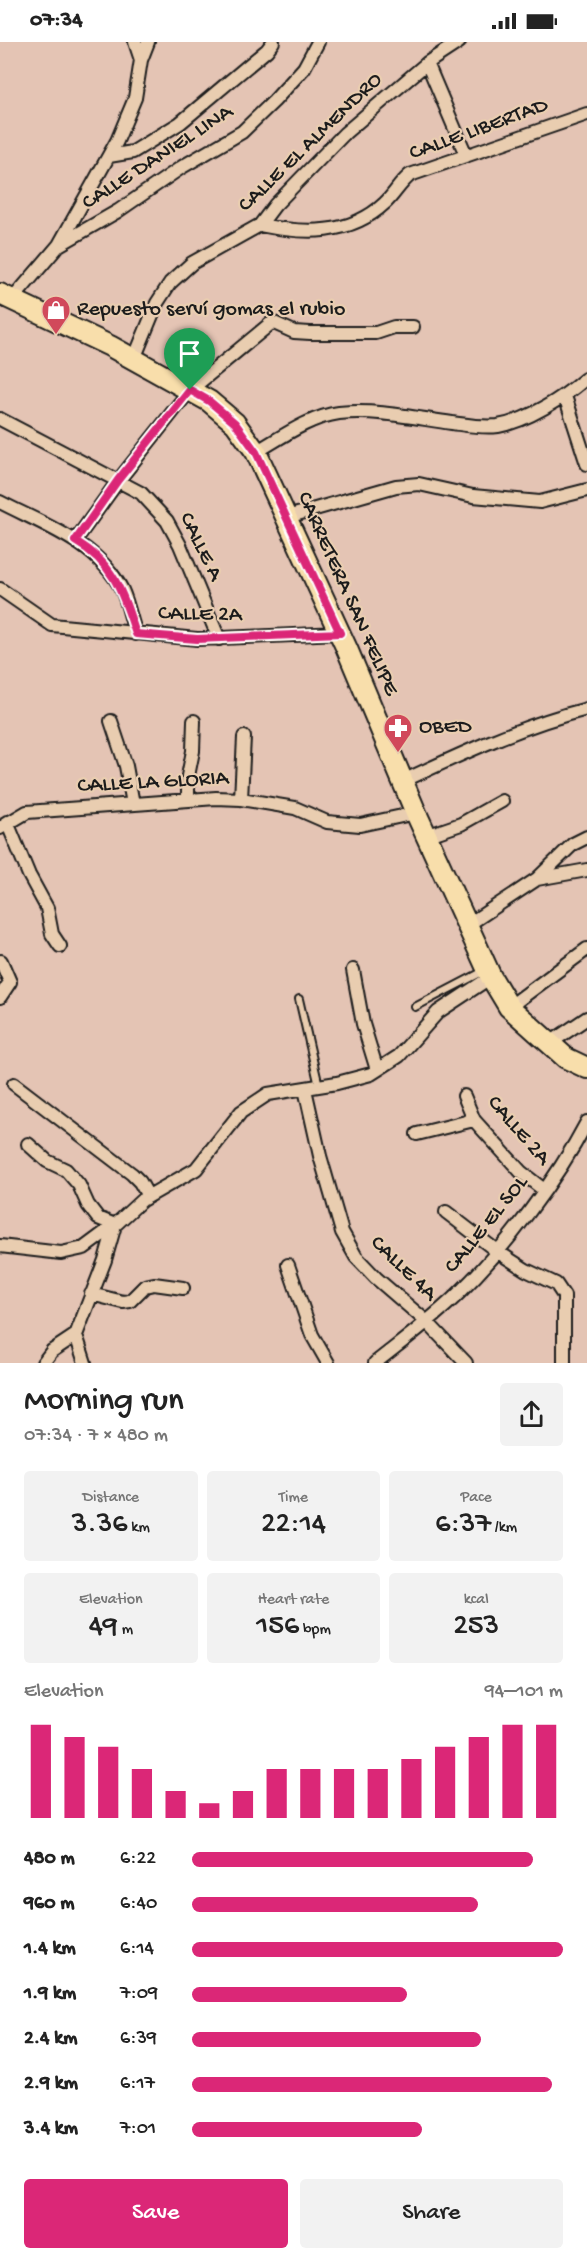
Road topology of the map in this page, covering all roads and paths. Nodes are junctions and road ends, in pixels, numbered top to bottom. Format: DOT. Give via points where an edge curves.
graph roads {
  1 [pos="135,42"];
  2 [pos="148,42"];
  3 [pos="273,42"];
  4 [pos="318,42"];
  5 [pos="459,42"];
  6 [pos="141,60"];
  7 [pos="427,63"];
  8 [pos="587,114"];
  9 [pos="466,155"];
  10 [pos="109,156"];
  11 [pos="260,225"];
  12 [pos="58,245"];
  13 [pos="6,297"];
  14 [pos="413,327"];
  15 [pos="134,359"];
  16 [pos="585,379"];
  17 [pos="190,390"];
  18 [pos="565,396"];
  19 [pos="0,419"];
  20 [pos="256,452"];
  21 [pos="587,464"];
  22 [pos="118,480"];
  23 [pos="587,490"];
  24 [pos="0,502"];
  25 [pos="287,518"];
  26 [pos="75,541"];
  27 [pos="0,589"];
  28 [pos="340,633"];
  29 [pos="136,634"];
  30 [pos="219,639"];
  31 [pos="587,709"];
  32 [pos="111,721"];
  33 [pos="194,721"];
  34 [pos="244,737"];
  35 [pos="403,781"];
  36 [pos="241,799"];
  37 [pos="188,800"];
  38 [pos="502,801"];
  39 [pos="133,804"];
  40 [pos="416,813"];
  41 [pos="3,825"];
  42 [pos="426,836"];
  43 [pos="587,837"];
  44 [pos="587,870"];
  45 [pos="537,879"];
  46 [pos="466,926"];
  47 [pos="60,946"];
  48 [pos="587,949"];
  49 [pos="1,961"];
  50 [pos="354,970"];
  51 [pos="489,973"];
  52 [pos="0,997"];
  53 [pos="299,999"];
  54 [pos="415,1007"];
  55 [pos="509,1007"];
  56 [pos="587,1018"];
  57 [pos="550,1043"];
  58 [pos="587,1068"];
  59 [pos="377,1070"];
  60 [pos="14,1084"];
  61 [pos="319,1086"];
  62 [pos="306,1089"];
  63 [pos="464,1096"];
  64 [pos="474,1120"];
  65 [pos="587,1122"];
  66 [pos="417,1134"];
  67 [pos="28,1144"];
  68 [pos="544,1190"];
  69 [pos="148,1196"];
  70 [pos="446,1212"];
  71 [pos="115,1225"];
  72 [pos="0,1246"];
  73 [pos="498,1252"];
  74 [pos="288,1266"];
  75 [pos="183,1288"];
  76 [pos="91,1294"];
  77 [pos="427,1322"];
  78 [pos="76,1335"];
  79 [pos="43,1363"];
  80 [pos="85,1363"];
  81 [pos="328,1363"];
  82 [pos="375,1363"];
  83 [pos="466,1363"];
  84 [pos="564,1363"];
  1 -- 6 [label="street"];
  2 -- 6 [label="street"];
  3 -- 10 [label="street" via="180,123 133,152"];
  4 -- 12 [label="street, CALLE DANIEL LINA" via="304,68 242,132"];
  5 -- 7 [label="street, CALLE EL ALMENDRO"];
  6 -- 10 [label="street" via="135,98"];
  7 -- 9 [label="street"];
  7 -- 11 [label="street, CALLE EL ALMENDRO" via="345,133"];
  8 -- 9 [label="street, CALLE LIBERTAD"];
  9 -- 11 [label="street, CALLE LIBERTAD" via="410,175 371,215 349,226 304,231"];
  10 -- 12 [label="street"];
  11 -- 15 [label="street, CALLE EL ALMENDRO" via="192,263 170,283 157,303"];
  12 -- 13 [label="street"];
  13 -- 15 [label="main road, CARRETERA SAN FELIPE"];
  14 -- 17 [label="street" via="394,327 376,333 310,333 294,332 274,323"];
  15 -- 17 [label="main road, CARRETERA SAN FELIPE"];
  16 -- 18 [label="street"];
  17 -- 20 [label="main road, CARRETERA SAN FELIPE" via="235,423"];
  17 -- 22 [label="street"];
  18 -- 20 [label="street" via="513,422 496,426 363,412 336,414 308,422"];
  18 -- 21 [label="street"];
  19 -- 22 [label="street, CALLE A"];
  20 -- 25 [label="main road, CARRETERA SAN FELIPE"];
  22 -- 26 [label="street"];
  22 -- 30 [label="street, CALLE A" via="141,493 167,521"];
  23 -- 25 [label="street" via="540,502 473,496 419,484 396,486"];
  24 -- 26 [label="street"];
  25 -- 28 [label="main road, CARRETERA SAN FELIPE"];
  26 -- 29 [label="street" via="89,549 109,571 122,591"];
  27 -- 29 [label="street, CALLE 2A" via="52,625"];
  28 -- 30 [label="street, CALLE 2A"];
  28 -- 35 [label="main road, CARRETERA SAN FELIPE"];
  29 -- 30 [label="street, CALLE 2A"];
  31 -- 35 [label="street" via="476,747"];
  32 -- 39 [label="street"];
  33 -- 37 [label="street"];
  34 -- 36 [label="street"];
  35 -- 40 [label="main road, CARRETERA SAN FELIPE"];
  36 -- 37 [label="street, CALLE LA GLORIA"];
  36 -- 40 [label="street, CALLE LA GLORIA" via="295,808 327,822 360,825"];
  37 -- 39 [label="street, CALLE LA GLORIA"];
  38 -- 42 [label="street" via="461,824"];
  39 -- 41 [label="street, CALLE LA GLORIA" via="27,812"];
  40 -- 42 [label="main road, CARRETERA SAN FELIPE"];
  41 -- 47 [label="street" via="47,908 52,934"];
  42 -- 46 [label="main road, CARRETERA SAN FELIPE"];
  43 -- 45 [label="street" via="573,844"];
  44 -- 45 [label="street"];
  45 -- 46 [label="street"];
  46 -- 51 [label="main road, CARRETERA SAN FELIPE"];
  48 -- 55 [label="street"];
  49 -- 52 [label="street" via="10,982"];
  50 -- 59 [label="street" via="363,1024"];
  51 -- 54 [label="lane"];
  51 -- 55 [label="main road, CARRETERA SAN FELIPE"];
  51 -- 59 [label="street" via="438,1012 399,1056"];
  53 -- 61 [label="lane"];
  55 -- 57 [label="main road, CARRETERA SAN FELIPE"];
  56 -- 57 [label="street"];
  57 -- 58 [label="main road, CARRETERA SAN FELIPE"];
  59 -- 61 [label="street"];
  60 -- 69 [label="street" via="132,1174"];
  61 -- 62 [label="street"];
  62 -- 69 [label="street" via="268,1094 241,1112 196,1169"];
  62 -- 77 [label="street, CALLE 4A" via="342,1232 376,1278"];
  63 -- 64 [label="street, CALLE 2A"];
  64 -- 66 [label="street"];
  64 -- 68 [label="street, CALLE 2A" via="521,1172"];
  65 -- 68 [label="street, CALLE EL SOL"];
  67 -- 71 [label="street" via="47,1161 66,1170 98,1218"];
  68 -- 73 [label="street, CALLE EL SOL"];
  69 -- 71 [label="street"];
  70 -- 73 [label="street"];
  71 -- 72 [label="street" via="84,1248 61,1253"];
  71 -- 76 [label="street"];
  73 -- 77 [label="street, CALLE EL SOL"];
  73 -- 84 [label="street" via="556,1284 564,1296"];
  74 -- 81 [label="street" via="312,1335"];
  75 -- 76 [label="street" via="154,1284 123,1302"];
  76 -- 78 [label="street"];
  77 -- 82 [label="street, CALLE EL SOL"];
  77 -- 83 [label="street, CALLE 4A"];
  78 -- 79 [label="street" via="52,1351"];
  78 -- 80 [label="street"];
}
